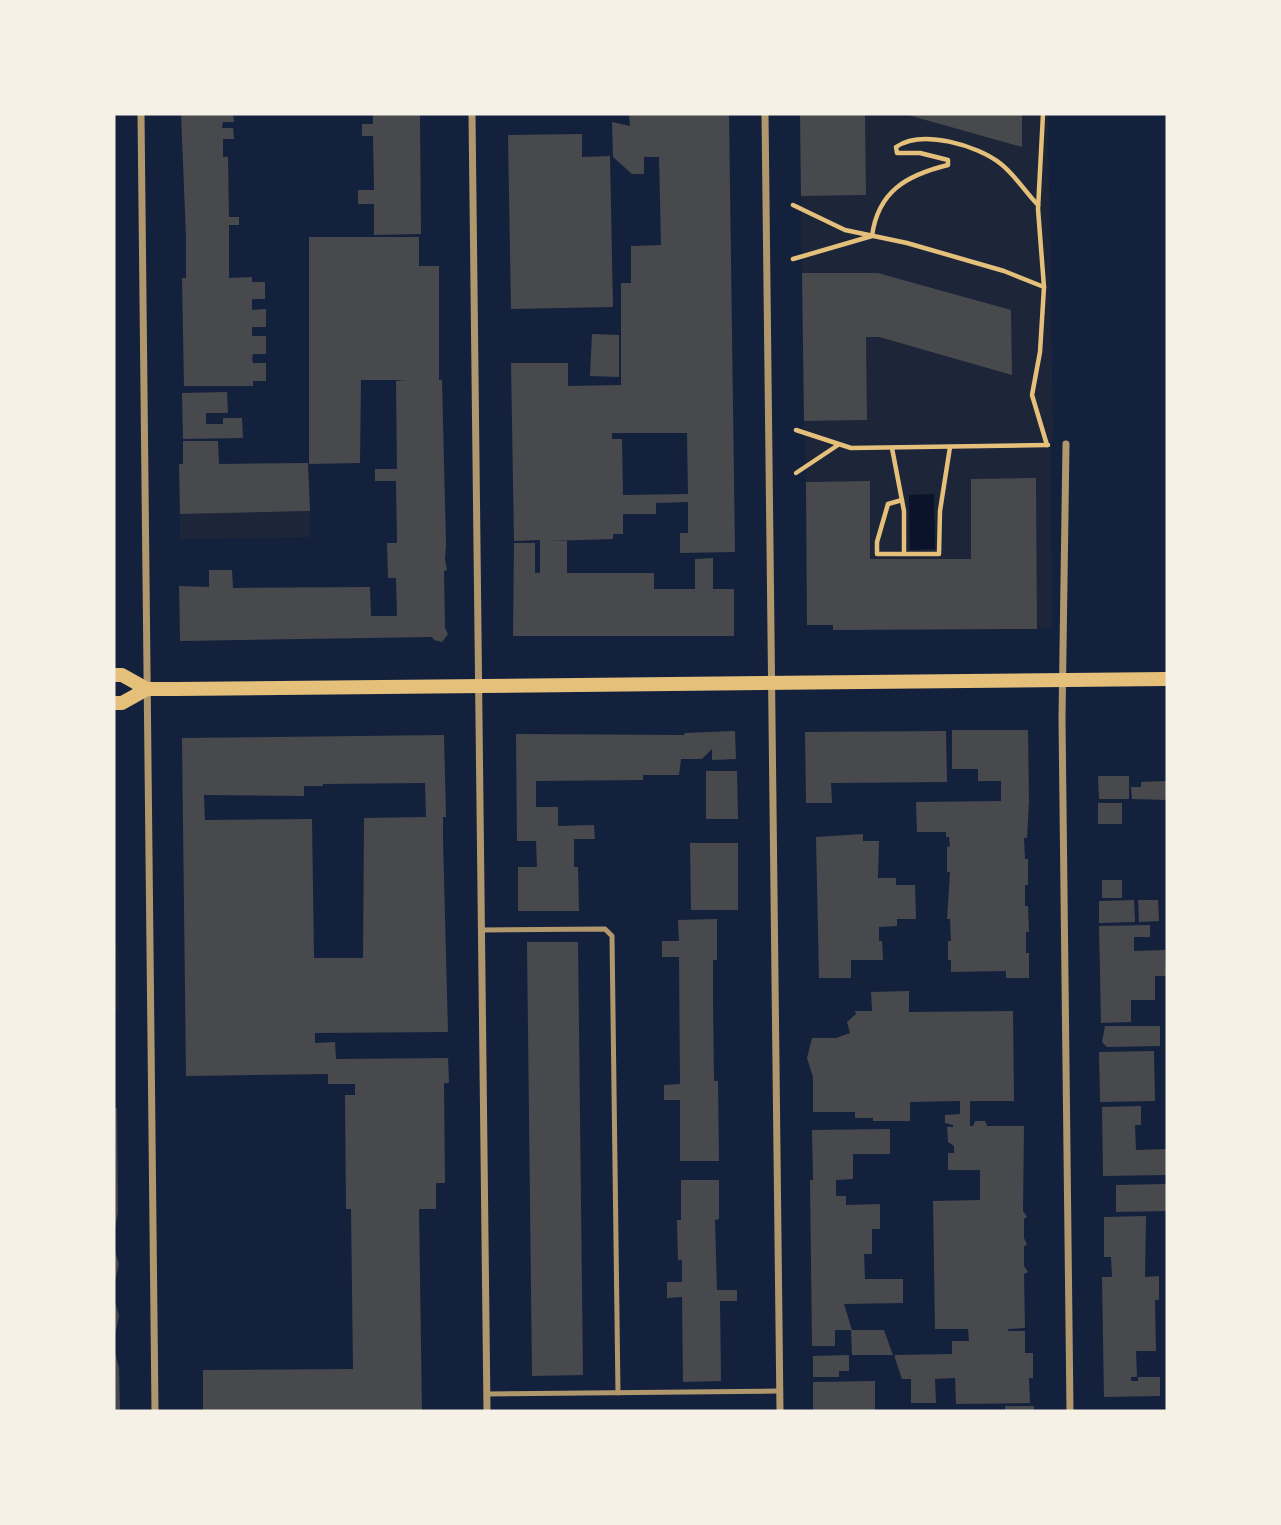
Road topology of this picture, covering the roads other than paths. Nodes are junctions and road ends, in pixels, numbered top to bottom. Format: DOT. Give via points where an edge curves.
graph roads {
  1 [pos="141,114"];
  2 [pos="472,114"];
  3 [pos="765,114"];
  4 [pos="1066,444"];
  5 [pos="114,675"];
  6 [pos="1167,679"];
  7 [pos="1063,680"];
  8 [pos="771,682"];
  9 [pos="480,687"];
  10 [pos="147,689"];
  11 [pos="114,704"];
  12 [pos="482,930"];
  13 [pos="779,1391"];
  14 [pos="618,1393"];
  15 [pos="486,1394"];
  16 [pos="155,1411"];
  17 [pos="487,1411"];
  18 [pos="779,1411"];
  19 [pos="1070,1411"];
  1 -- 10 [label="street"];
  2 -- 9 [label="street"];
  3 -- 8 [label="street"];
  4 -- 7 [label="street"];
  5 -- 10 [label="main road"];
  6 -- 7 [label="main road"];
  7 -- 8 [label="main road"];
  7 -- 19 [label="street"];
  8 -- 9 [label="main road"];
  8 -- 13 [label="street"];
  9 -- 10 [label="main road"];
  9 -- 12 [label="street"];
  10 -- 11 [label="main road"];
  10 -- 16 [label="street"];
  12 -- 14 [label="lane" via="605,929 612,936"];
  12 -- 15 [label="street"];
  13 -- 14 [label="lane"];
  13 -- 18 [label="street"];
  14 -- 15 [label="lane"];
  15 -- 17 [label="street"];
}
